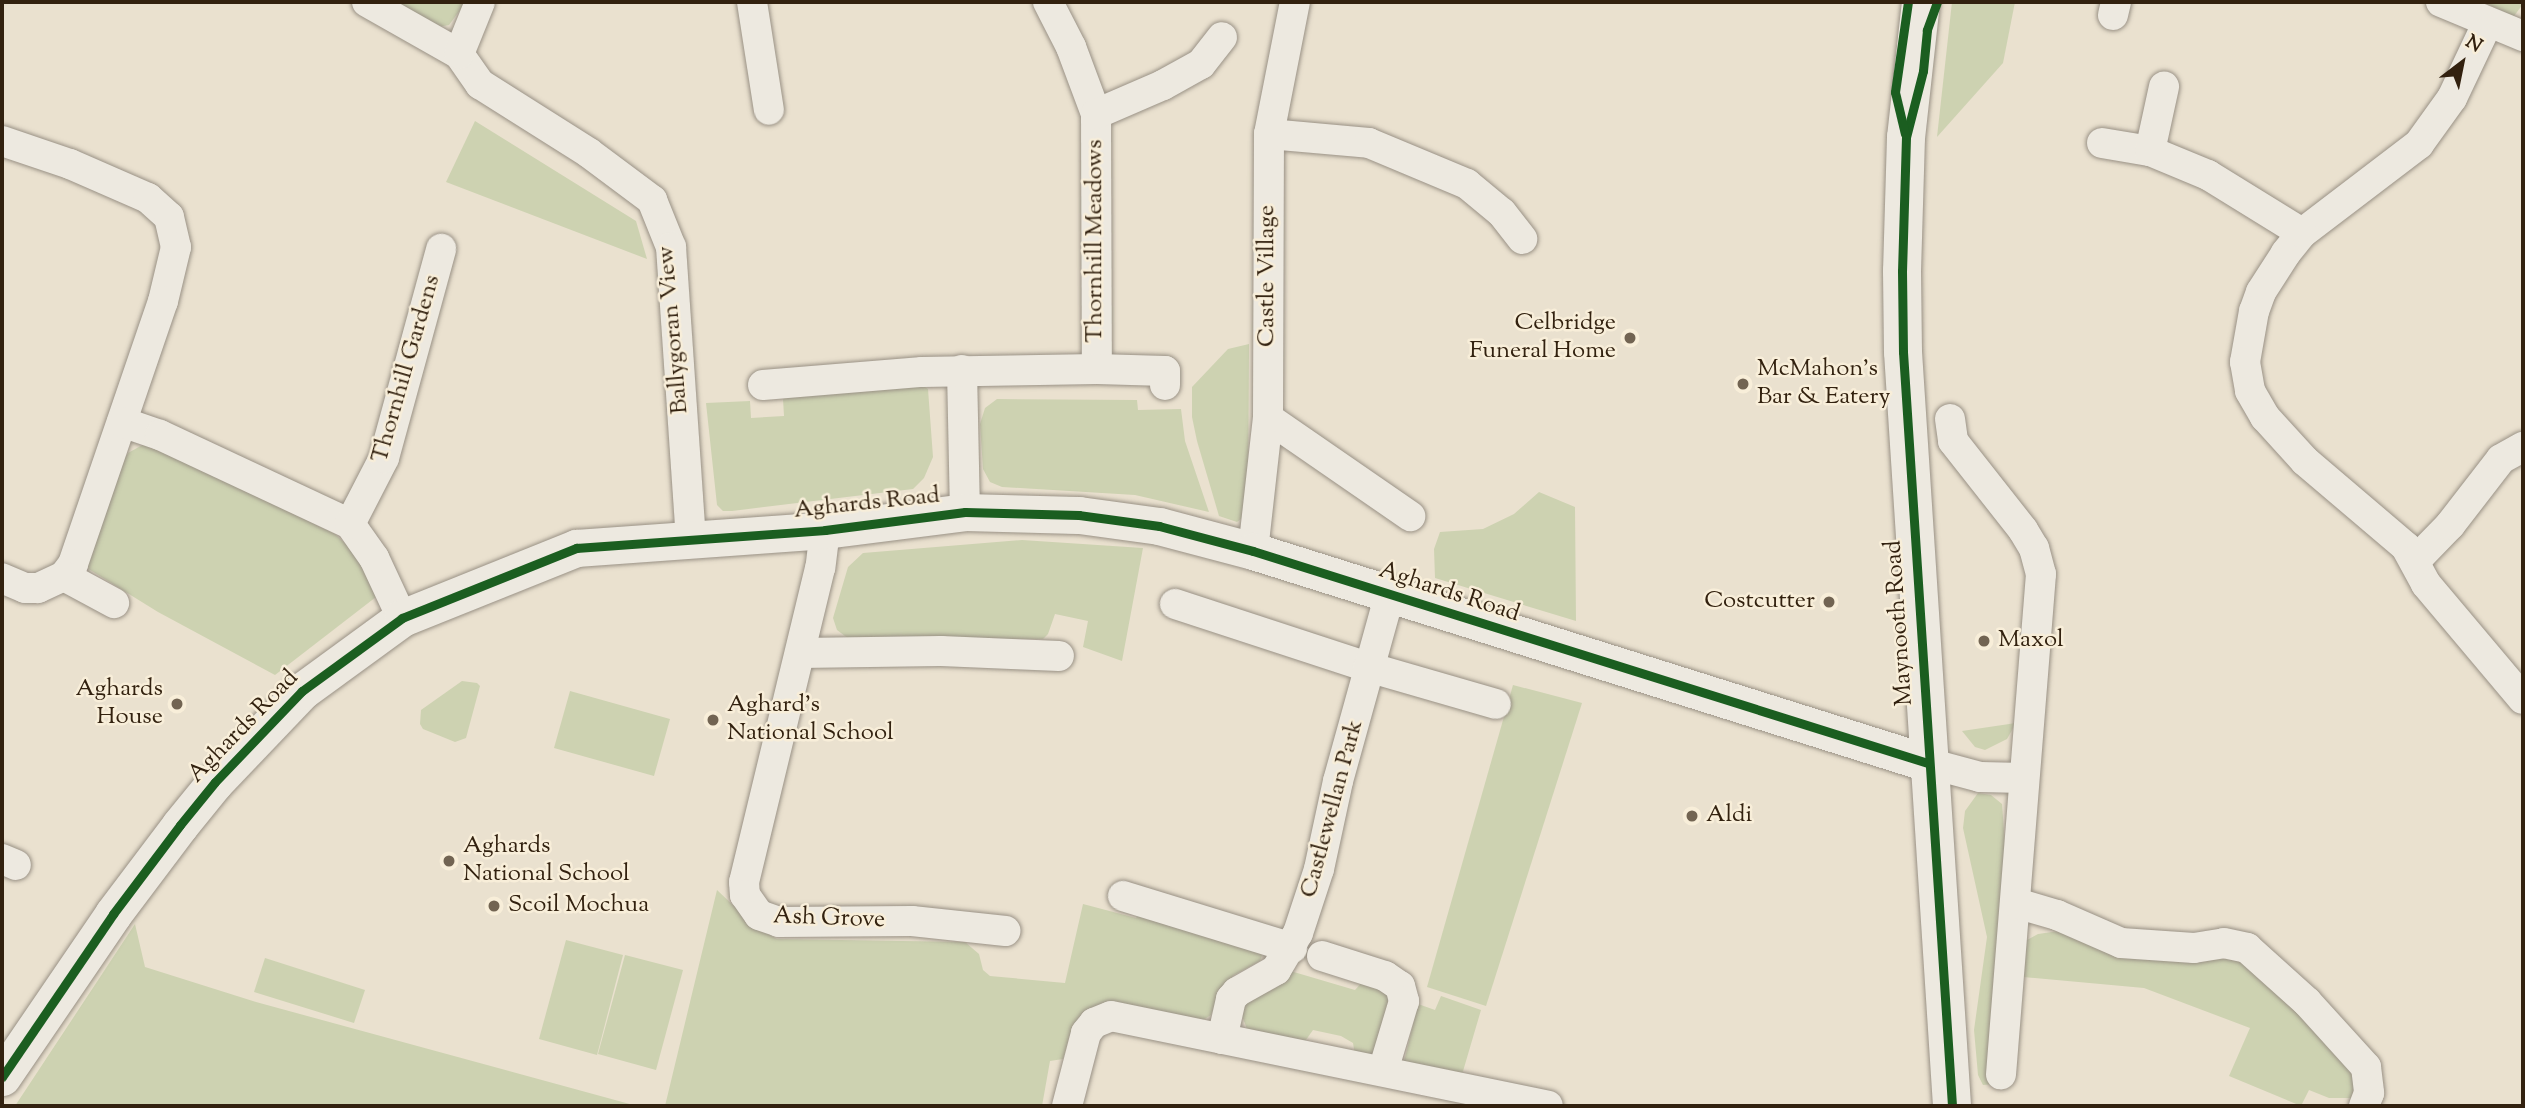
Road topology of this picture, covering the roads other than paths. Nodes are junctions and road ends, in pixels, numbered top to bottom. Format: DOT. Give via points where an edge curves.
graph roads {
  1 [pos="367,2"];
  2 [pos="481,2"];
  3 [pos="752,2"];
  4 [pos="1048,2"];
  5 [pos="1295,2"];
  6 [pos="1921,2"];
  7 [pos="2441,2"];
  8 [pos="2488,22"];
  9 [pos="2523,36"];
  10 [pos="1222,37"];
  11 [pos="459,54"];
  12 [pos="2164,87"];
  13 [pos="769,110"];
  14 [pos="1096,114"];
  15 [pos="1269,134"];
  16 [pos="2,141"];
  17 [pos="2102,143"];
  18 [pos="2150,151"];
  19 [pos="2302,233"];
  20 [pos="1522,239"];
  21 [pos="441,249"];
  22 [pos="1097,369"];
  23 [pos="962,370"];
  24 [pos="763,385"];
  25 [pos="1165,385"];
  26 [pos="1268,418"];
  27 [pos="1950,419"];
  28 [pos="122,422"];
  29 [pos="2523,447"];
  30 [pos="965,512"];
  31 [pos="1410,516"];
  32 [pos="350,524"];
  33 [pos="825,530"];
  34 [pos="691,538"];
  35 [pos="1253,551"];
  36 [pos="2416,560"];
  37 [pos="64,576"];
  38 [pos="2,578"];
  39 [pos="1390,594"];
  40 [pos="114,603"];
  41 [pos="1175,604"];
  42 [pos="402,618"];
  43 [pos="800,653"];
  44 [pos="1059,656"];
  45 [pos="1368,667"];
  46 [pos="2523,699"];
  47 [pos="1496,704"];
  48 [pos="1928,763"];
  49 [pos="2024,778"];
  50 [pos="1123,896"];
  51 [pos="2016,903"];
  52 [pos="1005,931"];
  53 [pos="1292,948"];
  54 [pos="1322,956"];
  55 [pos="1222,1039"];
  56 [pos="1383,1072"];
  57 [pos="2001,1073"];
  58 [pos="2,1077"];
  59 [pos="1499,1101"];
  60 [pos="1067,1106"];
  61 [pos="1548,1106"];
  62 [pos="1952,1106"];
  63 [pos="2364,1106"];
  1 -- 11 [label="street, Ballygoran View"];
  2 -- 11 [label="street"];
  3 -- 13 [label="street"];
  4 -- 14 [label="street, Thornhill Meadows"];
  5 -- 15 [label="street, Castle Village"];
  6 -- 48 [label="main road, Maynooth Road" via="1906,137 1902,271"];
  7 -- 8 [label="street"];
  8 -- 9 [label="street"];
  8 -- 19 [label="street" via="2452,98 2419,144"];
  10 -- 14 [label="street, Thornhill Meadows" via="1201,64"];
  11 -- 34 [label="street, Ballygoran View" via="480,84 589,153 652,201 671,247"];
  12 -- 18 [label="street"];
  14 -- 22 [label="street, Thornhill Meadows"];
  15 -- 20 [label="street" via="1369,143 1467,184 1502,213"];
  15 -- 26 [label="street, Castle Village"];
  16 -- 28 [label="street" via="148,198 169,217 176,247 173,263"];
  17 -- 18 [label="street"];
  18 -- 19 [label="street" via="2207,175"];
  19 -- 36 [label="street" via="2273,272 2254,310 2245,346 2250,391 2265,418 2291,447"];
  21 -- 32 [label="street, Thornhill Gardens" via="384,458"];
  22 -- 23 [label="street, Thornhill Meadows"];
  22 -- 25 [label="street, Thornhill Meadows" via="1165,371"];
  23 -- 24 [label="street, Thornhill Meadows"];
  23 -- 30 [label="street"];
  26 -- 31 [label="street"];
  26 -- 35 [label="street, Castle Village"];
  27 -- 49 [label="street" via="1953,441 2023,530 2041,574"];
  28 -- 32 [label="street" via="160,435"];
  28 -- 37 [label="street" via="73,564"];
  29 -- 36 [label="street" via="2496,465"];
  30 -- 33 [label="street, Aghards Road"];
  30 -- 35 [label="street, Aghards Road" via="1090,516 1159,526"];
  32 -- 42 [label="street" via="374,558"];
  33 -- 34 [label="street, Aghards Road"];
  33 -- 43 [label="street, Ash Grove"];
  34 -- 42 [label="street, Aghards Road" via="576,548"];
  35 -- 39 [label="street, Aghards Road"];
  36 -- 46 [label="street" via="2426,584"];
  37 -- 38 [label="street" via="38,588"];
  37 -- 40 [label="street"];
  39 -- 45 [label="street, Castlewellan Park"];
  39 -- 48 [label="street, Aghards Road"];
  41 -- 45 [label="street"];
  42 -- 58 [label="street, Aghards Road" via="302,691 215,782 126,896"];
  43 -- 44 [label="street" via="941,651"];
  43 -- 52 [label="street, Ash Grove" via="744,883 750,907 779,922 912,921"];
  45 -- 47 [label="street"];
  45 -- 53 [label="street, Castlewellan Park" via="1319,869"];
  48 -- 49 [label="street" via="1980,778"];
  48 -- 62 [label="main road, Maynooth Road"];
  49 -- 51 [label="street"];
  50 -- 53 [label="street"];
  51 -- 57 [label="street"];
  51 -- 63 [label="street" via="2057,915 2120,943 2194,948 2224,943 2247,948 2308,1002 2365,1067 2369,1093"];
  53 -- 55 [label="street, Castlewellan Park" via="1276,970 1231,999"];
  54 -- 56 [label="street" via="1384,976 1400,986 1404,1001"];
  55 -- 56 [label="street"];
  55 -- 60 [label="street" via="1111,1016 1094,1023 1080,1048"];
  56 -- 59 [label="street"];
  59 -- 61 [label="street"];
}
